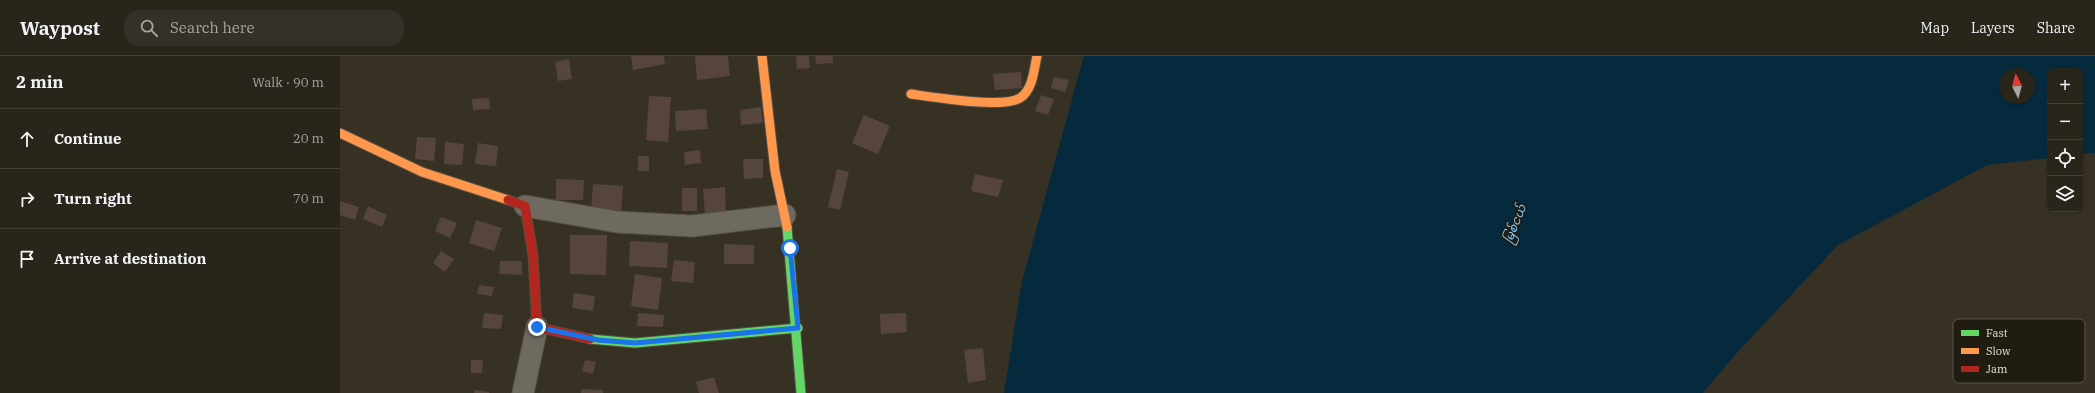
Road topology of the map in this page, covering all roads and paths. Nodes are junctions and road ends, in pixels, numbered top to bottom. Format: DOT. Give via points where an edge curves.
graph roads {
  1 [pos="762,56"];
  2 [pos="1037,56"];
  3 [pos="911,94"];
  4 [pos="340,133"];
  5 [pos="525,206"];
  6 [pos="785,215"];
  7 [pos="537,327"];
  8 [pos="798,328"];
  9 [pos="523,393"];
  10 [pos="801,393"];
  1 -- 6 [label="street" via="775,171"];
  2 -- 3 [label="street" via="1029,88 1020,98 1004,103"];
  4 -- 5 [label="street" via="422,172"];
  5 -- 6 [label="street" via="617,222 692,226"];
  5 -- 7 [label="street" via="533,255"];
  6 -- 8 [label="street"];
  7 -- 8 [label="street" via="598,340 635,343"];
  7 -- 9 [label="street"];
  8 -- 10 [label="street"];
}
